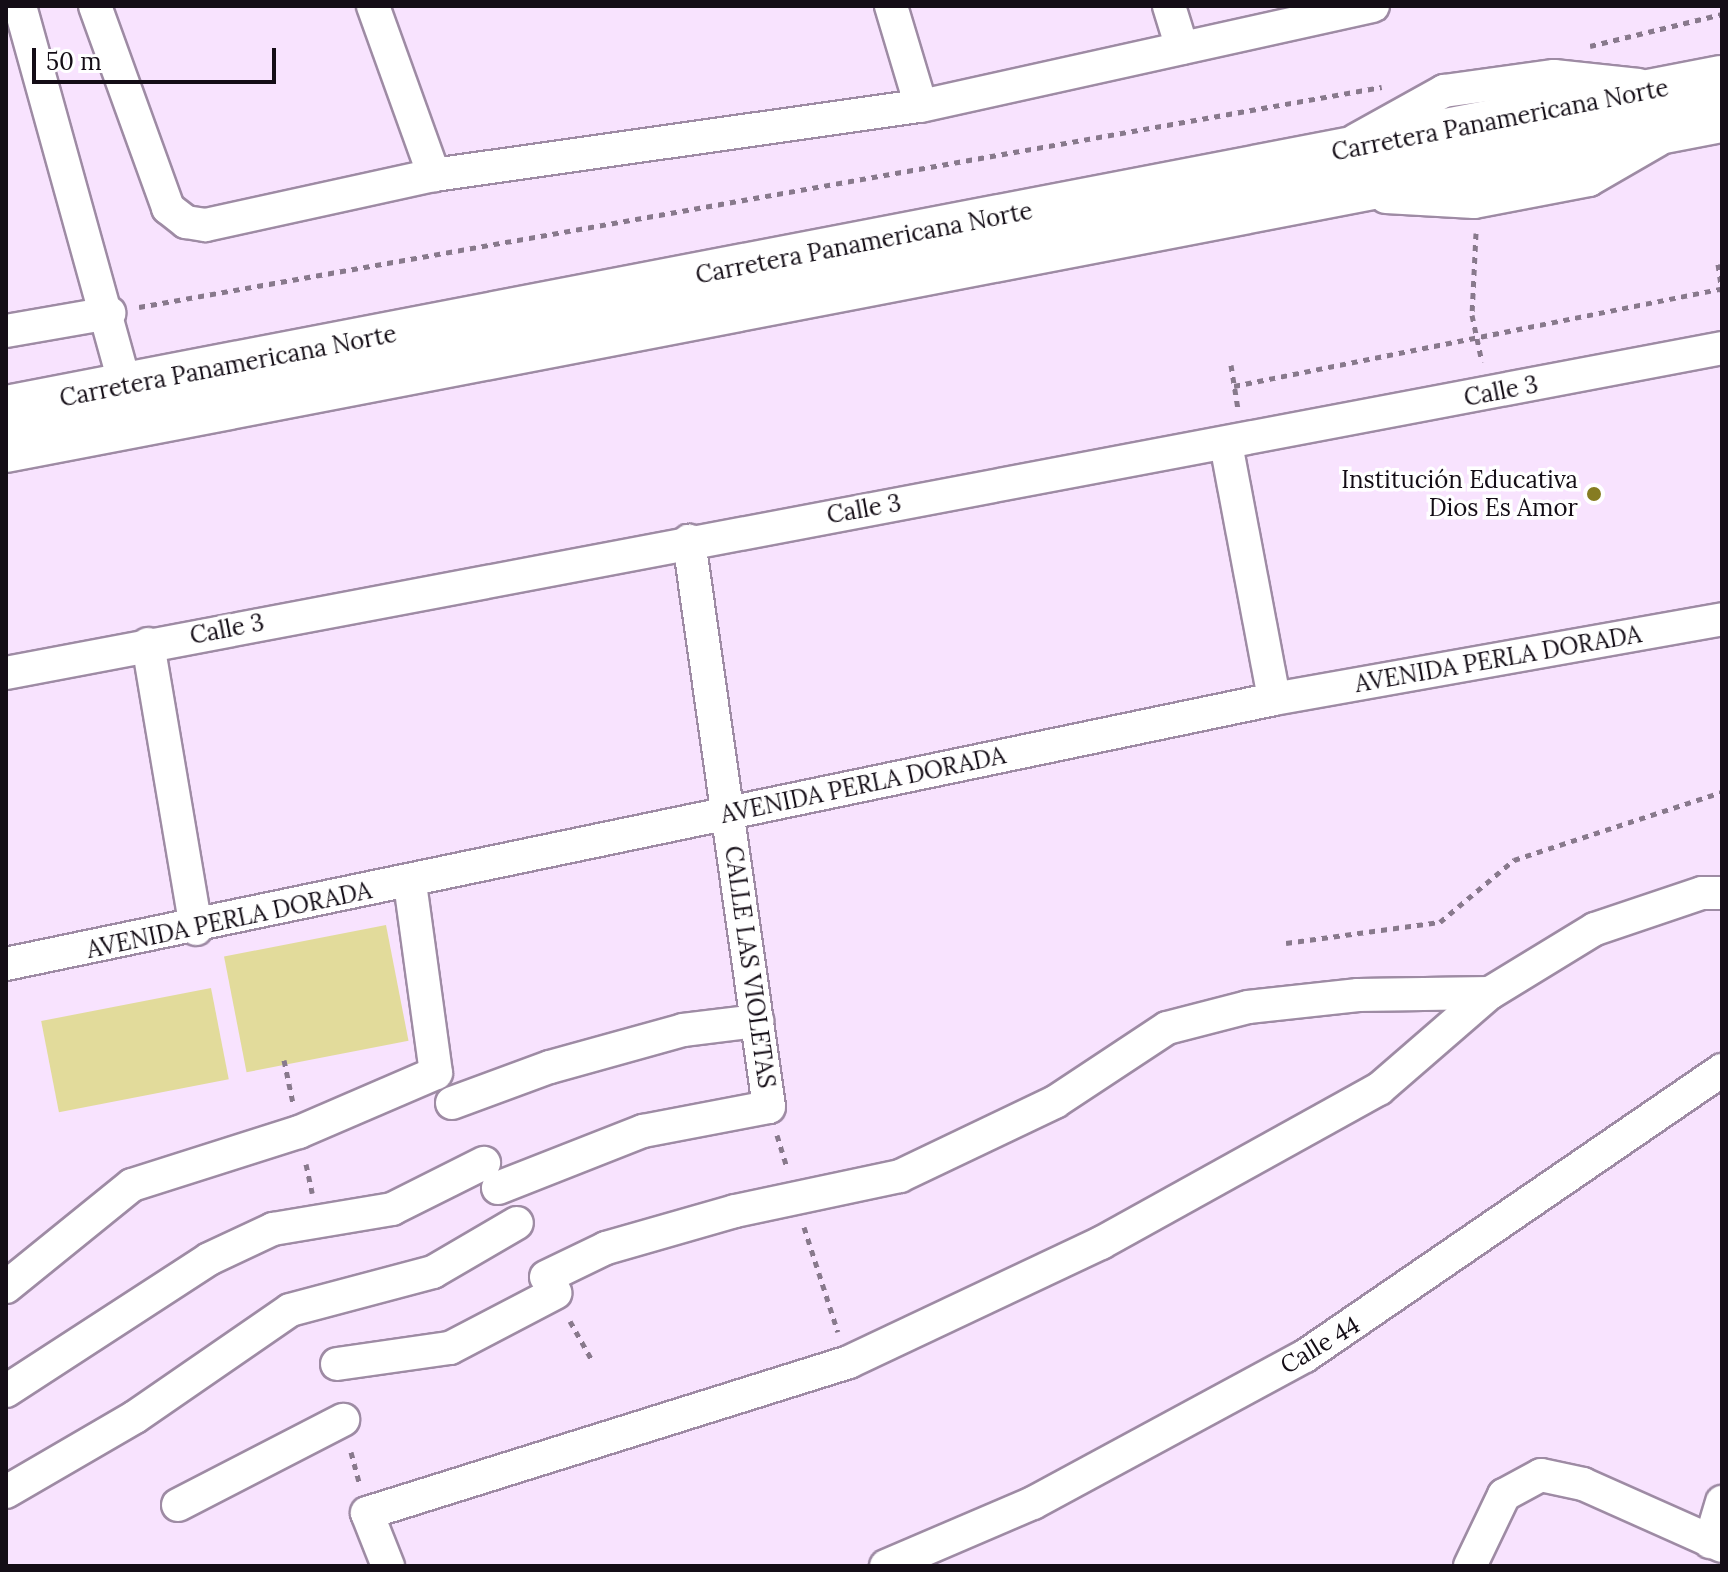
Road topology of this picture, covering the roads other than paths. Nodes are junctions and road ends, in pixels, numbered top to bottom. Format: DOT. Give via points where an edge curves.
graph roads {
  1 [pos="20,6"];
  2 [pos="95,6"];
  3 [pos="373,6"];
  4 [pos="891,6"];
  5 [pos="1169,6"];
  6 [pos="1373,6"];
  7 [pos="1182,48"];
  8 [pos="1722,78"];
  9 [pos="921,106"];
  10 [pos="1674,108"];
  11 [pos="1722,120"];
  12 [pos="434,175"];
  13 [pos="109,313"];
  14 [pos="6,331"];
  15 [pos="1722,348"];
  16 [pos="126,387"];
  17 [pos="6,408"];
  18 [pos="1236,442"];
  19 [pos="6,450"];
  20 [pos="689,541"];
  21 [pos="1722,619"];
  22 [pos="148,644"];
  23 [pos="6,673"];
  24 [pos="1274,699"];
  25 [pos="728,813"];
  26 [pos="410,882"];
  27 [pos="1722,893"];
  28 [pos="196,929"];
  29 [pos="6,964"];
  30 [pos="1490,993"];
  31 [pos="757,1021"];
  32 [pos="1722,1070"];
  33 [pos="452,1103"];
  34 [pos="517,1223"];
  35 [pos="6,1287"];
  36 [pos="337,1364"];
  37 [pos="6,1391"];
  38 [pos="343,1420"];
  39 [pos="6,1492"];
  40 [pos="1722,1502"];
  41 [pos="178,1505"];
  42 [pos="1716,1544"];
  43 [pos="388,1566"];
  44 [pos="886,1566"];
  45 [pos="1470,1566"];
  1 -- 13 [label="street"];
  2 -- 12 [label="street" via="168,208 186,222 206,225"];
  3 -- 12 [label="street"];
  4 -- 9 [label="street"];
  5 -- 7 [label="street"];
  6 -- 7 [label="street"];
  7 -- 9 [label="street"];
  8 -- 10 [label="highway, Carretera Panamericana Norte"];
  9 -- 12 [label="street"];
  10 -- 11 [label="highway, Carretera Panamericana Norte"];
  10 -- 16 [label="highway, Carretera Panamericana Norte" via="1334,152"];
  10 -- 19 [label="highway, Carretera Panamericana Norte" via="1339,195"];
  13 -- 14 [label="street"];
  13 -- 16 [label="street"];
  15 -- 18 [label="street, Calle 3"];
  16 -- 17 [label="highway, Carretera Panamericana Norte"];
  18 -- 20 [label="street, Calle 3"];
  18 -- 24 [label="street"];
  20 -- 22 [label="street, Calle 3"];
  20 -- 25 [label="street, CALLE LAS VIOLETAS"];
  21 -- 24 [label="street, AVENIDA PERLA DORADA"];
  22 -- 23 [label="street, Calle 3"];
  22 -- 28 [label="street"];
  24 -- 25 [label="street, AVENIDA PERLA DORADA"];
  25 -- 26 [label="street, AVENIDA PERLA DORADA"];
  25 -- 31 [label="street, CALLE LAS VIOLETAS"];
  26 -- 28 [label="street, AVENIDA PERLA DORADA"];
  26 -- 35 [label="street" via="436,1073 299,1132 132,1185"];
  27 -- 30 [label="street" via="1702,893 1595,929"];
  28 -- 29 [label="street, AVENIDA PERLA DORADA"];
  30 -- 36 [label="street" via="1358,995 1248,1007 1167,1028 1055,1102 900,1176 795,1197 606,1248 450,1348"];
  30 -- 43 [label="street" via="1352,1105 1101,1243 849,1362 367,1513"];
  31 -- 33 [label="street" via="683,1030 550,1067"];
  31 -- 37 [label="street, CALLE LAS VIOLETAS" via="769,1107 643,1131 392,1209 317,1217 222,1253"];
  32 -- 44 [label="street, Calle 44" via="1305,1356 1033,1503"];
  34 -- 39 [label="street" via="433,1272 290,1310 135,1417"];
  38 -- 41 [label="street"];
  40 -- 42 [label="street"];
  42 -- 45 [label="street" via="1583,1484 1541,1475 1504,1495"];
}
